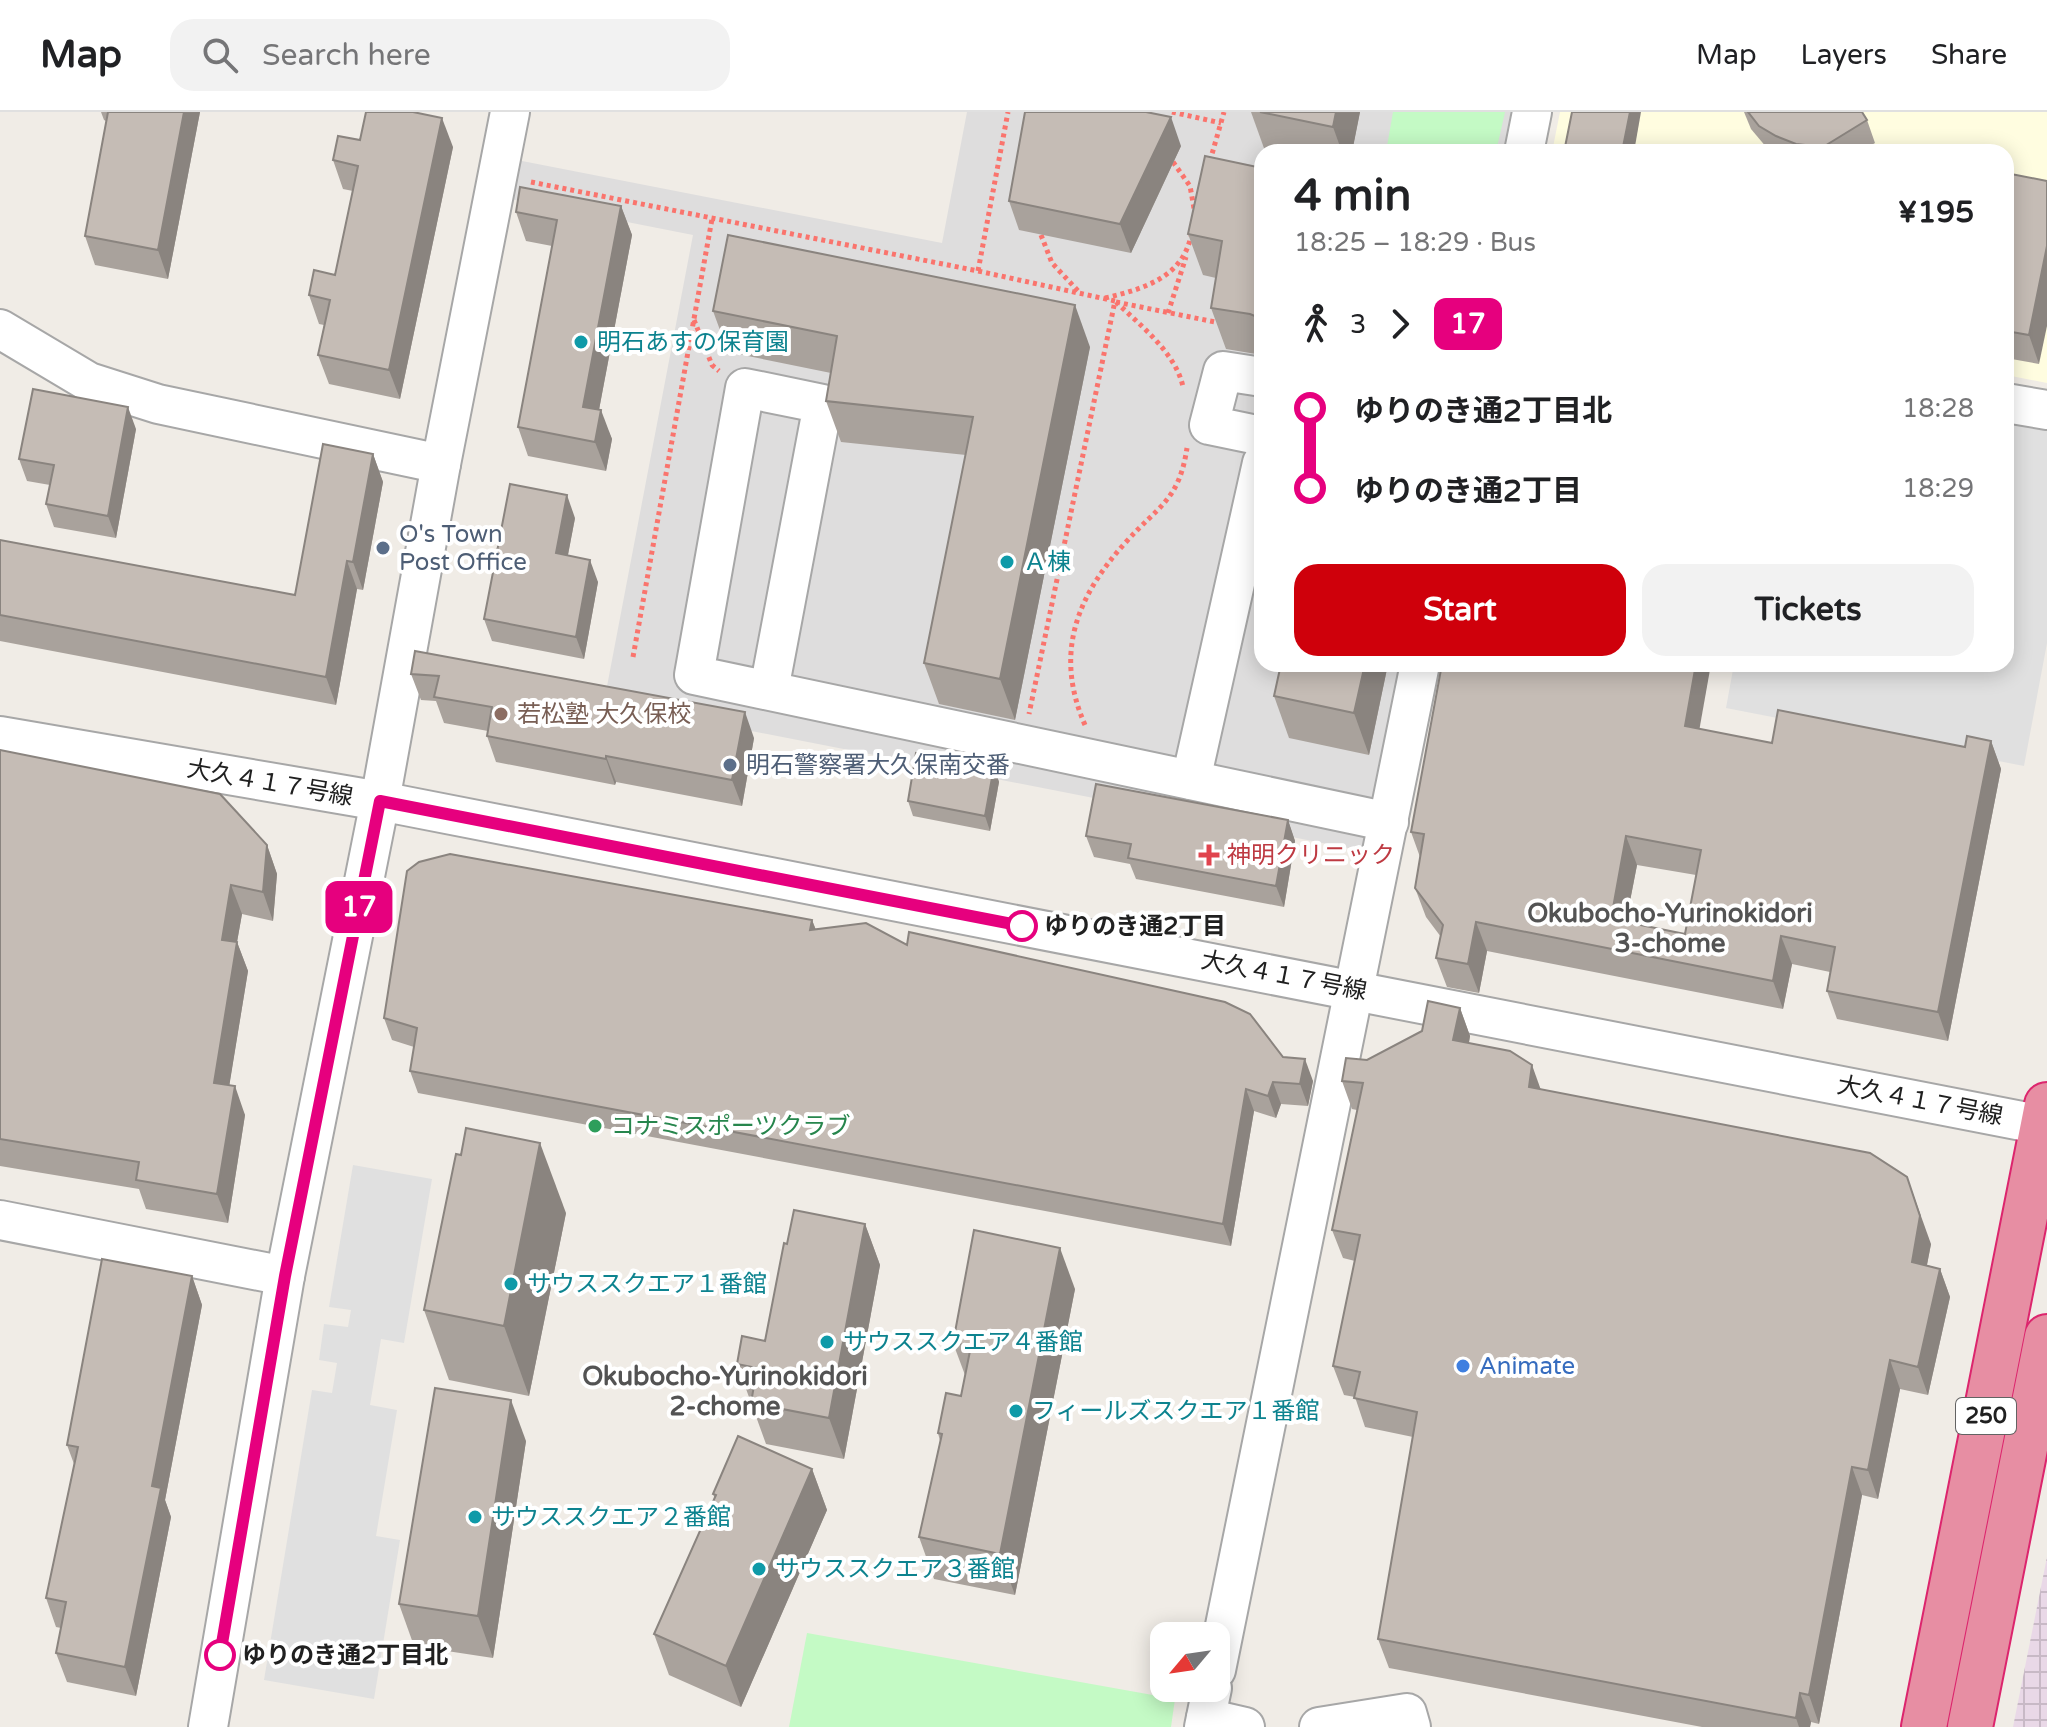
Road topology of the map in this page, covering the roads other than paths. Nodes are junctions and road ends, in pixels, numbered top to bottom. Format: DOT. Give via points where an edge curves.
graph roads {
  1 [pos="510,112"];
  2 [pos="1532,112"];
  3 [pos="1526,144"];
  4 [pos="0,329"];
  5 [pos="1254,376"];
  6 [pos="2014,404"];
  7 [pos="2047,410"];
  8 [pos="1254,434"];
  9 [pos="441,464"];
  10 [pos="1254,499"];
  11 [pos="1418,672"];
  12 [pos="769,690"];
  13 [pos="0,736"];
  14 [pos="1191,780"];
  15 [pos="380,801"];
  16 [pos="1389,822"];
  17 [pos="1353,990"];
  18 [pos="2046,1118"];
  19 [pos="0,1220"];
  20 [pos="285,1276"];
  21 [pos="2046,1352"];
  22 [pos="1226,1622"];
  23 [pos="1208,1711"];
  24 [pos="208,1727"];
  25 [pos="1245,1727"];
  26 [pos="1319,1727"];
  27 [pos="1411,1727"];
  28 [pos="1924,1727"];
  29 [pos="1970,1727"];
  1 -- 9 [label="street"];
  2 -- 3 [label="street"];
  4 -- 9 [label="street" via="89,382 158,404"];
  5 -- 8 [label="street" via="1223,371 1209,425"];
  6 -- 7 [label="street"];
  9 -- 15 [label="street"];
  10 -- 14 [label="street"];
  11 -- 16 [label="street"];
  12 -- 12 [label="street" via="694,675 745,388 823,404"];
  12 -- 14 [label="street"];
  13 -- 15 [label="street, 大久４１７号線"];
  14 -- 16 [label="street"];
  15 -- 17 [label="street, 大久４１７号線"];
  15 -- 20 [label="street"];
  16 -- 17 [label="street"];
  17 -- 18 [label="street, 大久４１７号線"];
  17 -- 22 [label="street"];
  18 -- 28 [label="highway, 250"];
  19 -- 20 [label="street"];
  20 -- 24 [label="street"];
  21 -- 29 [label="highway, 250"];
  23 -- 25 [label="street"];
  26 -- 27 [label="street" via="1407,1713"];
}
